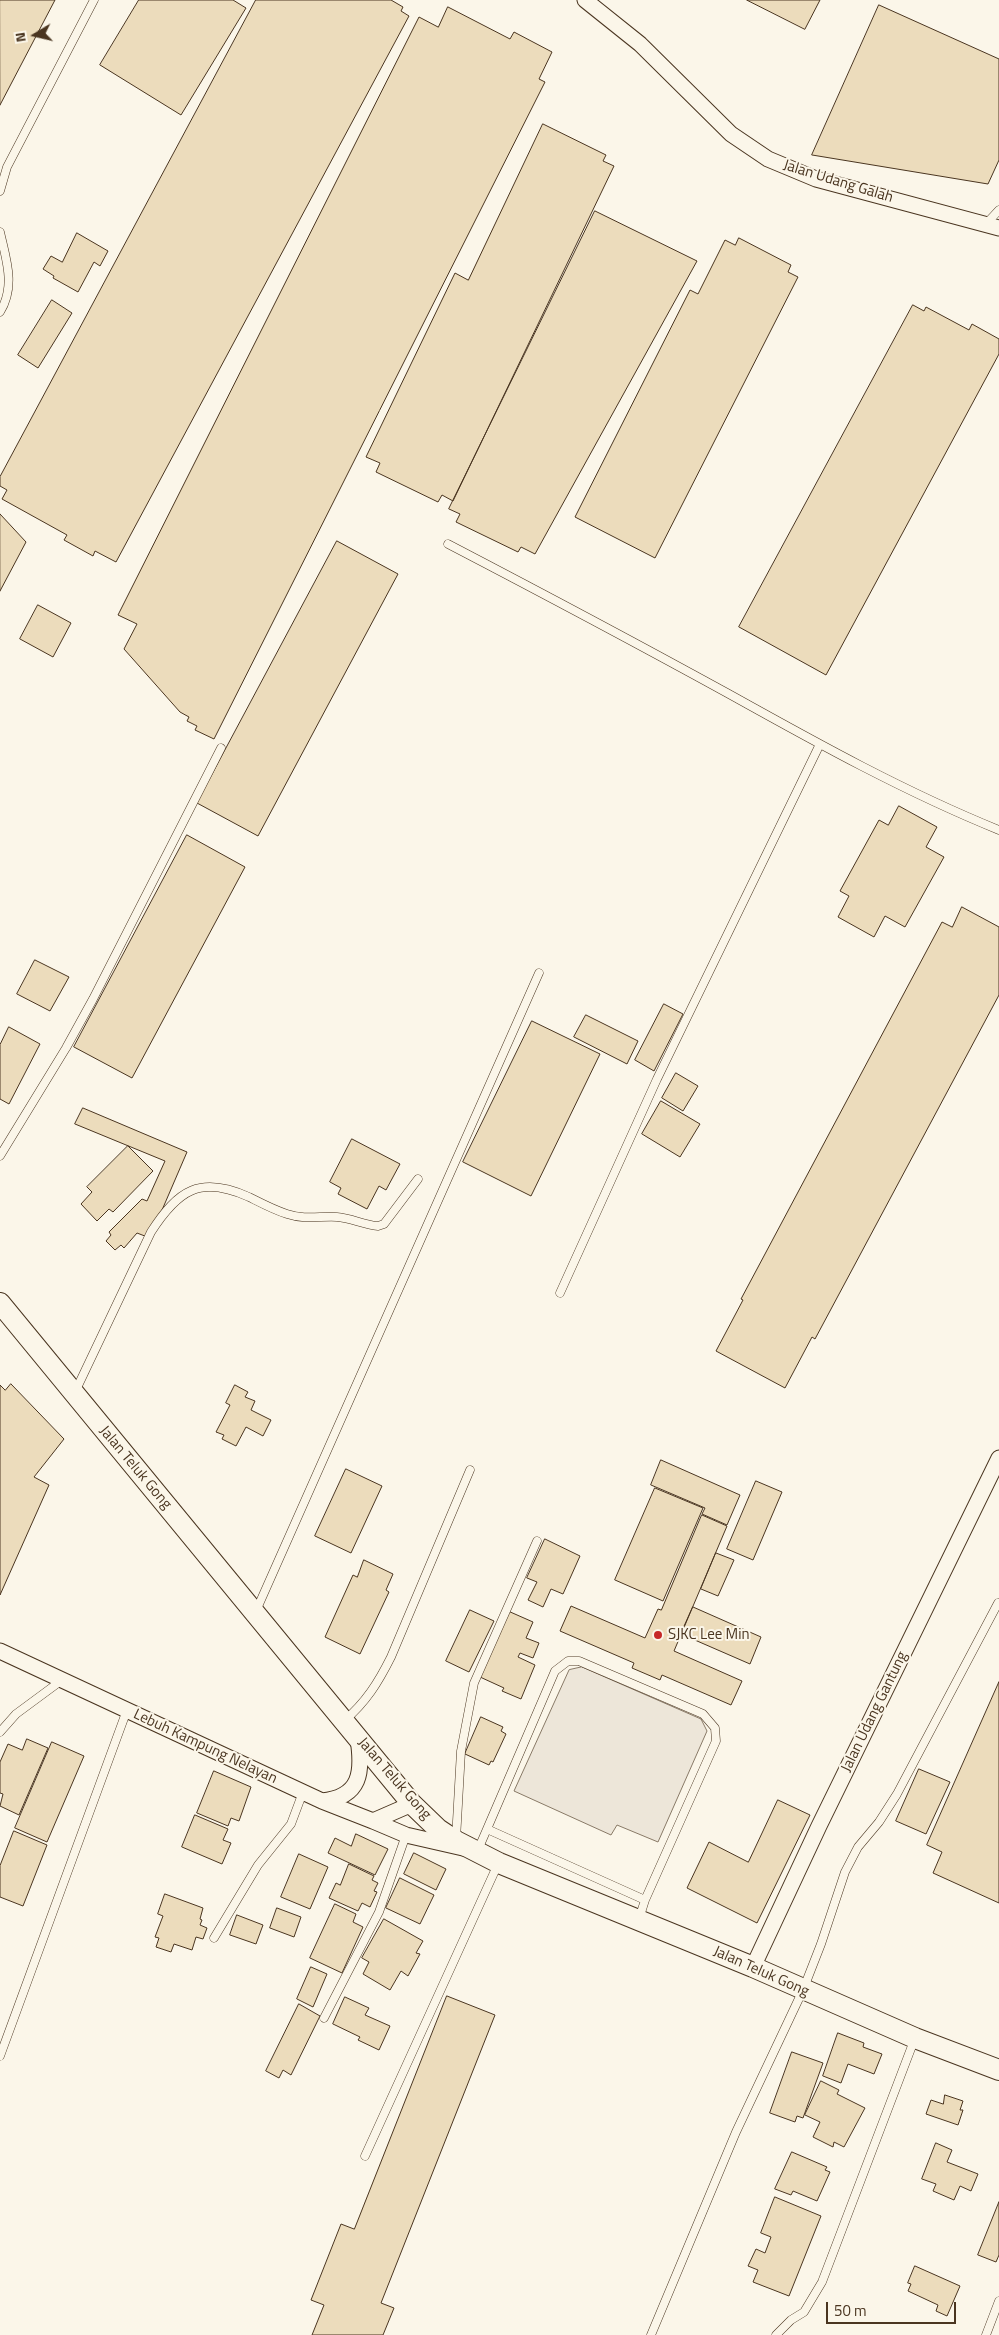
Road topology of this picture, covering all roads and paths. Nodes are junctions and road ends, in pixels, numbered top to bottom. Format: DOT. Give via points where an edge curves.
graph roads {
  1 [pos="94,0"];
  2 [pos="585,0"];
  3 [pos="0,192"];
  4 [pos="999,210"];
  5 [pos="993,226"];
  6 [pos="0,232"];
  7 [pos="0,312"];
  8 [pos="448,544"];
  9 [pos="820,744"];
  10 [pos="221,748"];
  11 [pos="999,830"];
  12 [pos="539,973"];
  13 [pos="0,1156"];
  14 [pos="418,1179"];
  15 [pos="560,1293"];
  16 [pos="0,1303"];
  17 [pos="74,1393"];
  18 [pos="999,1458"];
  19 [pos="470,1470"];
  20 [pos="537,1541"];
  21 [pos="998,1603"];
  22 [pos="255,1612"];
  23 [pos="0,1651"];
  24 [pos="62,1680"];
  25 [pos="126,1710"];
  26 [pos="344,1721"];
  27 [pos="0,1732"];
  28 [pos="358,1736"];
  29 [pos="303,1792"];
  30 [pos="322,1801"];
  31 [pos="412,1804"];
  32 [pos="373,1821"];
  33 [pos="486,1829"];
  34 [pos="406,1835"];
  35 [pos="468,1847"];
  36 [pos="499,1862"];
  37 [pos="645,1900"];
  38 [pos="638,1920"];
  39 [pos="214,1938"];
  40 [pos="753,1967"];
  41 [pos="802,1990"];
  42 [pos="324,2018"];
  43 [pos="915,2038"];
  44 [pos="0,2056"];
  45 [pos="998,2066"];
  46 [pos="365,2156"];
  47 [pos="999,2301"];
  48 [pos="651,2335"];
  49 [pos="776,2335"];
  50 [pos="986,2335"];
  1 -- 3 [label="lane" via="7,167"];
  2 -- 5 [label="street, Jalan Udang Galah" via="640,44 731,134 768,159 816,178"];
  4 -- 5 [label="lane"];
  6 -- 7 [label="lane" via="9,274 5,304"];
  8 -- 9 [label="lane"];
  9 -- 11 [label="lane" via="914,794"];
  9 -- 15 [label="lane" via="657,1079"];
  10 -- 13 [label="lane" via="93,999"];
  12 -- 22 [label="lane"];
  14 -- 17 [label="lane" via="384,1224 378,1226 336,1217 297,1217 236,1191 221,1188 197,1188 184,1193 166,1210 151,1232"];
  16 -- 17 [label="street, Jalan Teluk Gong"];
  17 -- 22 [label="street, Jalan Teluk Gong"];
  18 -- 40 [label="street, Jalan Udang Gantung"];
  19 -- 26 [label="lane" via="384,1672 363,1704"];
  20 -- 35 [label="lane" via="474,1683 461,1751"];
  21 -- 41 [label="lane" via="897,1794 858,1847 845,1872"];
  22 -- 26 [label="street, Jalan Teluk Gong"];
  23 -- 24 [label="street, Lebuh Kampung Nelayan"];
  24 -- 25 [label="street, Lebuh Kampung Nelayan"];
  24 -- 27 [label="lane" via="16,1714"];
  25 -- 29 [label="street, Lebuh Kampung Nelayan"];
  25 -- 44 [label="lane"];
  26 -- 28 [label="street, Jalan Teluk Gong"];
  28 -- 30 [label="street" via="360,1769 355,1785 343,1796"];
  28 -- 31 [label="street, Jalan Teluk Gong"];
  29 -- 30 [label="street, Lebuh Kampung Nelayan"];
  29 -- 39 [label="lane" via="290,1824 258,1864"];
  30 -- 32 [label="street, Lebuh Kampung Nelayan"];
  31 -- 32 [label="street"];
  31 -- 35 [label="street, Jalan Teluk Gong" via="438,1829"];
  32 -- 34 [label="street, Lebuh Kampung Nelayan"];
  33 -- 35 [label="lane"];
  33 -- 37 [label="lane"];
  33 -- 37 [label="lane" via="555,1671 563,1663 579,1660 694,1709 712,1722 716,1741"];
  34 -- 35 [label="street, Lebuh Kampung Nelayan"];
  34 -- 42 [label="lane" via="379,1912"];
  35 -- 36 [label="street, Jalan Teluk Gong"];
  36 -- 38 [label="street, Jalan Teluk Gong"];
  36 -- 46 [label="lane"];
  37 -- 38 [label="lane"];
  38 -- 40 [label="street, Jalan Teluk Gong"];
  40 -- 41 [label="street, Jalan Teluk Gong"];
  41 -- 43 [label="street, Jalan Teluk Gong"];
  41 -- 48 [label="lane" via="736,2132"];
  43 -- 45 [label="street, Jalan Teluk Gong"];
  43 -- 49 [label="lane" via="822,2282 804,2312"];
  47 -- 50 [label="lane"];
}
